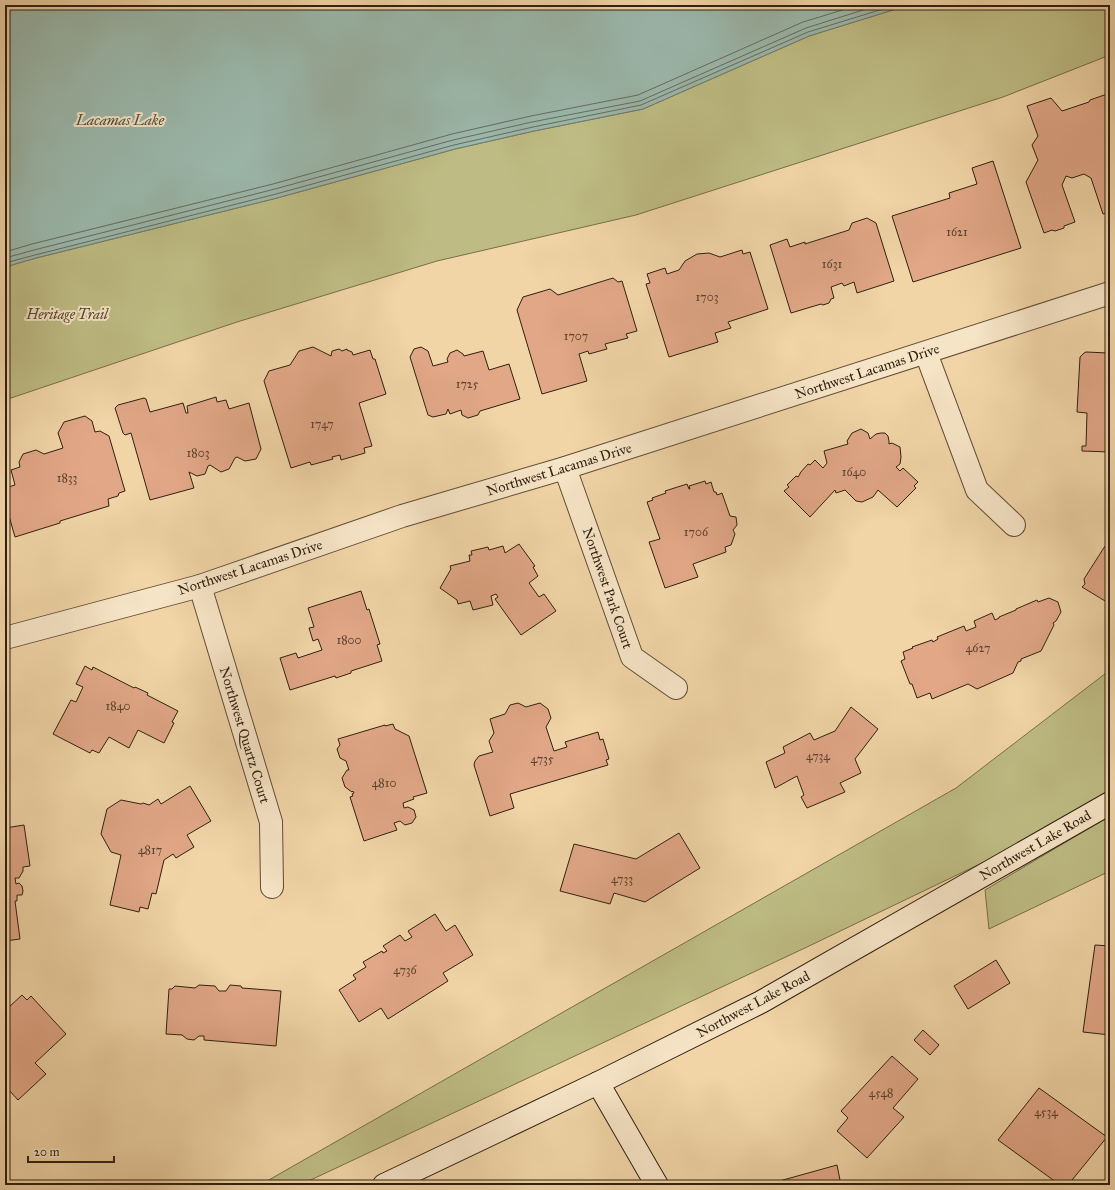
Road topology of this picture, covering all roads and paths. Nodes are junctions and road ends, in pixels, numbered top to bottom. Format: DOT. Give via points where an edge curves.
graph roads {
  1 [pos="1110,293"];
  2 [pos="926,353"];
  3 [pos="565,468"];
  4 [pos="1014,525"];
  5 [pos="200,586"];
  6 [pos="5,638"];
  7 [pos="676,688"];
  8 [pos="1110,803"];
  9 [pos="272,887"];
  10 [pos="598,1083"];
  11 [pos="384,1185"];
  12 [pos="657,1185"];
  1 -- 2 [label="street, Northwest Lacamas Drive"];
  2 -- 3 [label="street, Northwest Lacamas Drive"];
  2 -- 4 [label="street" via="977,490"];
  3 -- 5 [label="street, Northwest Lacamas Drive" via="402,516"];
  3 -- 7 [label="street, Northwest Park Court" via="632,657"];
  5 -- 6 [label="street, Northwest Lacamas Drive"];
  5 -- 9 [label="street, Northwest Quartz Court" via="271,822"];
  8 -- 10 [label="street, Northwest Lake Road" via="761,1002"];
  10 -- 11 [label="street, Northwest Lake Road"];
  10 -- 12 [label="street"];
}
